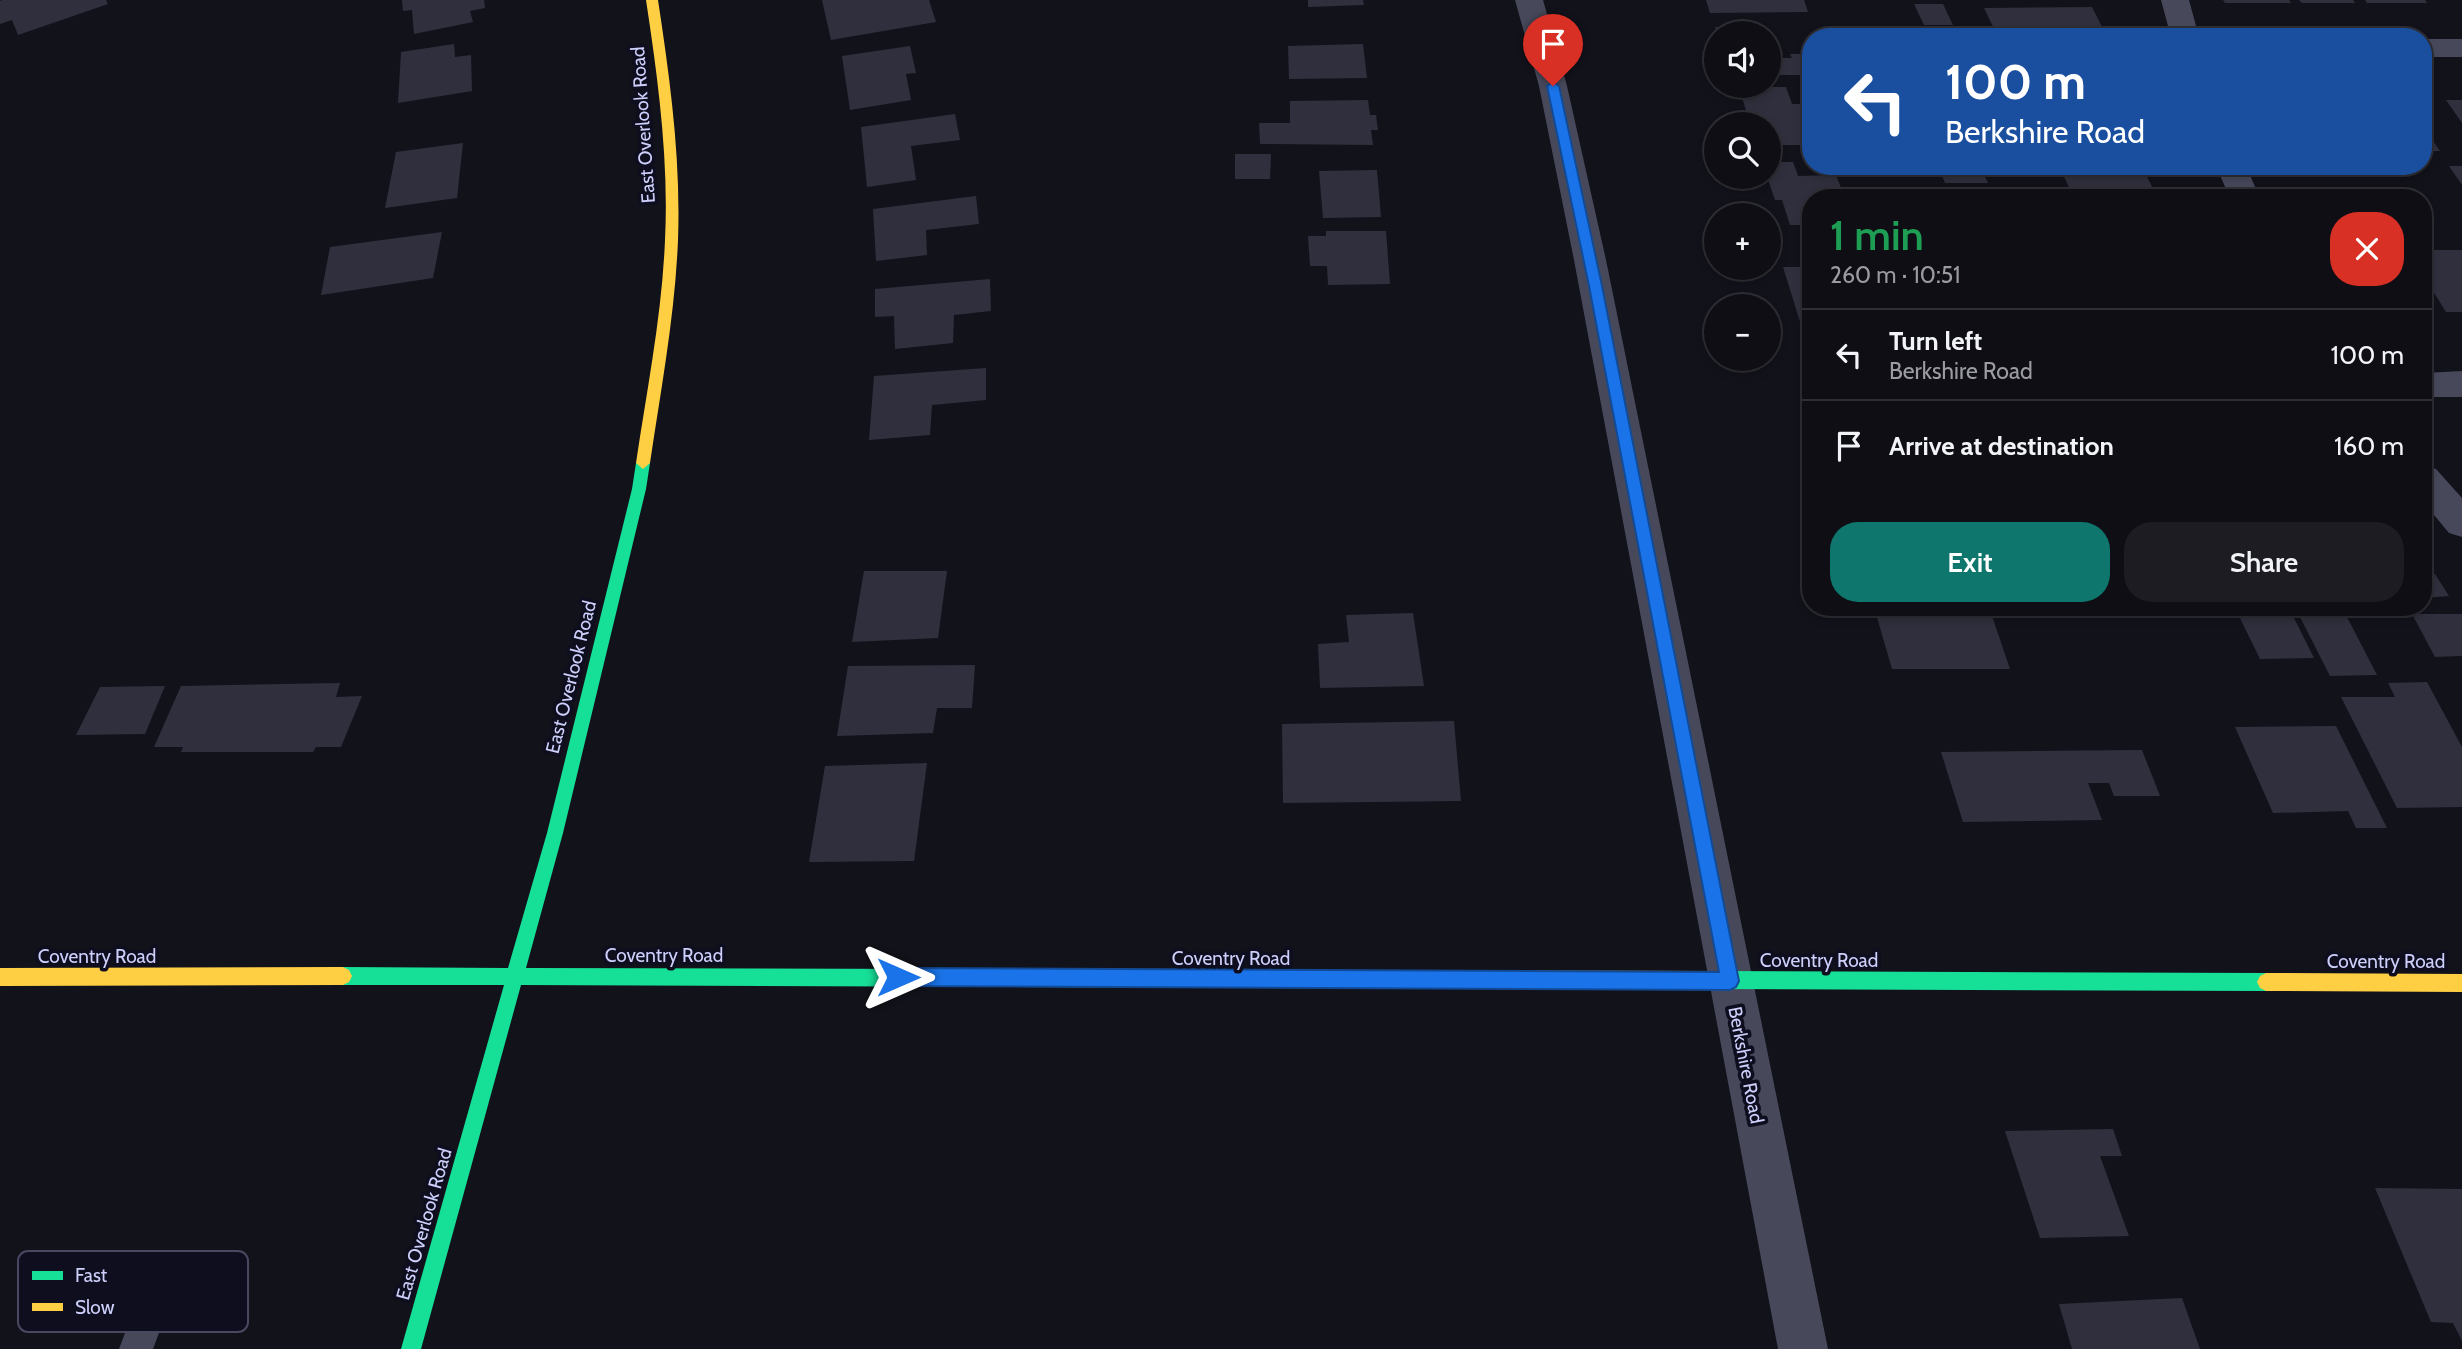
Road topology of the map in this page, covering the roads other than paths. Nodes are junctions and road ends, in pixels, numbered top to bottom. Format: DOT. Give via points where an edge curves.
graph roads {
  1 [pos="652,0"];
  2 [pos="1529,0"];
  3 [pos="2175,0"];
  4 [pos="2183,28"];
  5 [pos="2432,48"];
  6 [pos="2462,48"];
  7 [pos="2462,384"];
  8 [pos="2432,385"];
  9 [pos="2432,488"];
  10 [pos="2462,523"];
  11 [pos="514,976"];
  12 [pos="0,977"];
  13 [pos="1730,981"];
  14 [pos="2462,983"];
  15 [pos="142,1332"];
  16 [pos="136,1349"];
  17 [pos="411,1349"];
  18 [pos="1803,1349"];
  1 -- 11 [label="street, East Overlook Road" via="671,165 670,272 639,489 555,833"];
  2 -- 13 [label="street, Berkshire Road" via="1588,247"];
  3 -- 4 [label="street"];
  5 -- 6 [label="street"];
  7 -- 8 [label="street"];
  9 -- 10 [label="street"];
  11 -- 12 [label="street, Coventry Road"];
  11 -- 13 [label="street, Coventry Road"];
  11 -- 17 [label="street, East Overlook Road"];
  13 -- 14 [label="street, Coventry Road"];
  13 -- 18 [label="street, Berkshire Road"];
  15 -- 16 [label="lane"];
}
